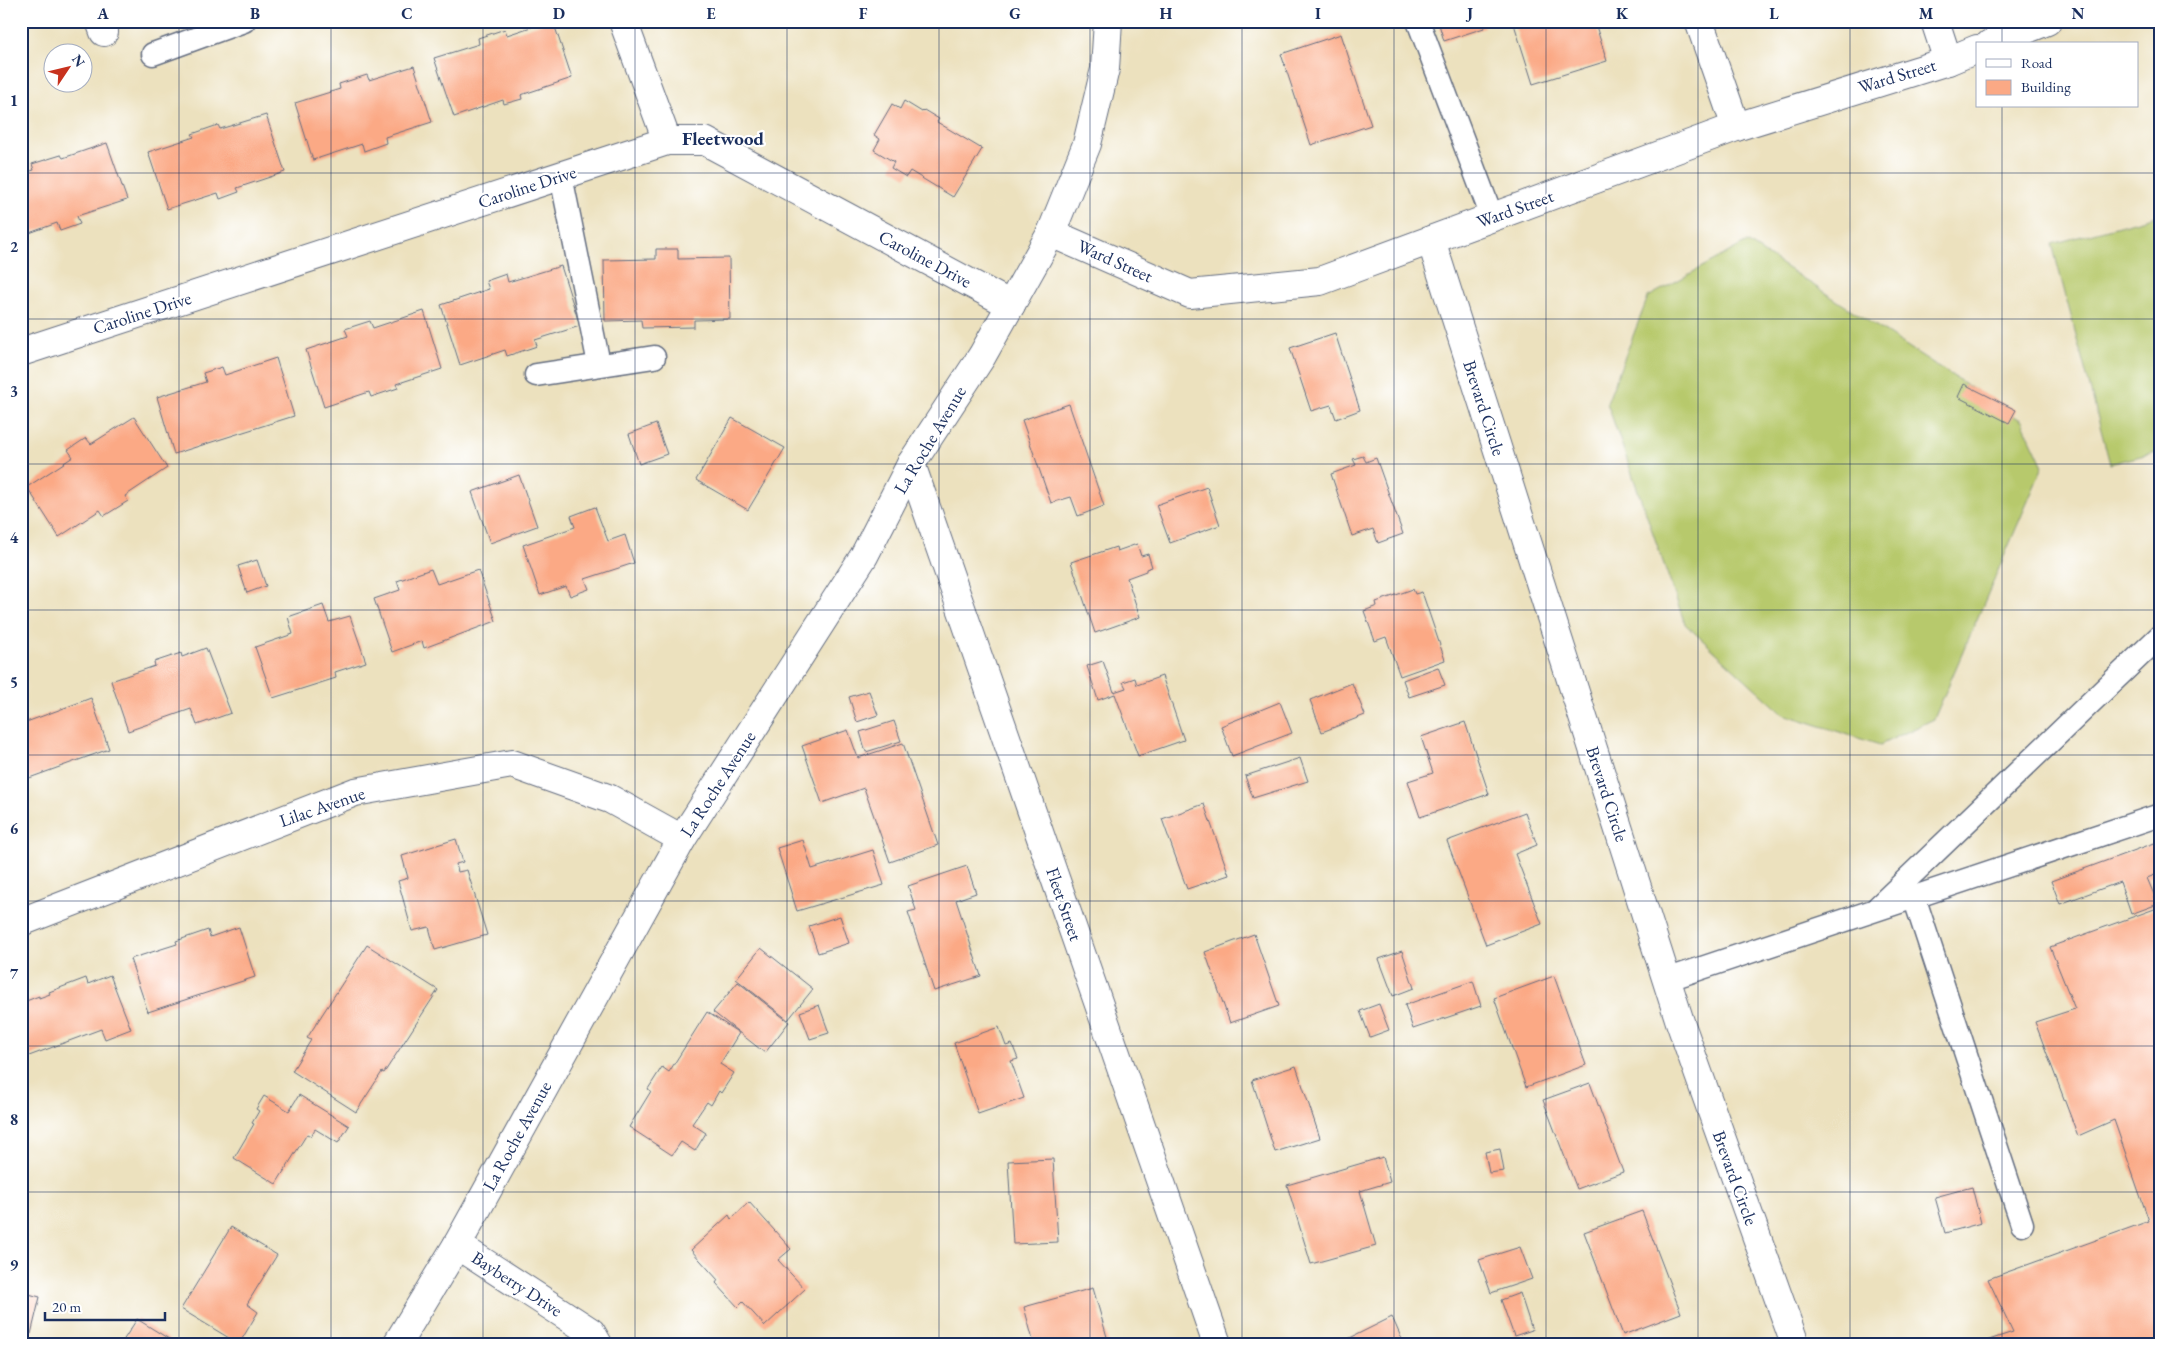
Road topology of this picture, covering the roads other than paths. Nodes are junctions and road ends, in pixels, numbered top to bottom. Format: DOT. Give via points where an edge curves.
graph roads {
  1 [pos="244,21"];
  2 [pos="623,21"];
  3 [pos="1108,21"];
  4 [pos="1418,21"];
  5 [pos="1698,21"];
  6 [pos="1935,21"];
  7 [pos="2047,21"];
  8 [pos="1995,42"];
  9 [pos="1976,49"];
  10 [pos="152,54"];
  11 [pos="1948,60"];
  12 [pos="1736,127"];
  13 [pos="667,141"];
  14 [pos="561,176"];
  15 [pos="1492,217"];
  16 [pos="1051,233"];
  17 [pos="1431,240"];
  18 [pos="1011,305"];
  19 [pos="21,352"];
  20 [pos="654,357"];
  21 [pos="599,364"];
  22 [pos="536,375"];
  23 [pos="911,464"];
  24 [pos="2160,636"];
  25 [pos="2160,815"];
  26 [pos="682,840"];
  27 [pos="1914,897"];
  28 [pos="1874,911"];
  29 [pos="21,922"];
  30 [pos="1666,980"];
  31 [pos="2022,1224"];
  32 [pos="457,1245"];
  33 [pos="397,1344"];
  34 [pos="598,1344"];
  35 [pos="1217,1344"];
  36 [pos="1794,1344"];
  1 -- 10 [label="lane"];
  2 -- 13 [label="street"];
  3 -- 16 [label="street, La Roche Avenue" via="1105,69 1088,144"];
  4 -- 15 [label="lane"];
  5 -- 12 [label="street"];
  6 -- 11 [label="street"];
  7 -- 8 [label="street"];
  9 -- 11 [label="street, Ward Street"];
  11 -- 12 [label="street, Ward Street"];
  12 -- 15 [label="street, Ward Street"];
  13 -- 14 [label="street, Caroline Drive"];
  13 -- 18 [label="street, Caroline Drive" via="704,141"];
  14 -- 19 [label="street, Caroline Drive"];
  14 -- 21 [label="lane"];
  15 -- 17 [label="street, Ward Street"];
  16 -- 17 [label="street, Ward Street" via="1190,294 1320,281"];
  16 -- 18 [label="street, La Roche Avenue"];
  17 -- 30 [label="street, Brevard Circle"];
  18 -- 23 [label="street, La Roche Avenue" via="982,356"];
  20 -- 21 [label="lane"];
  21 -- 22 [label="lane"];
  23 -- 26 [label="street, La Roche Avenue" via="864,556"];
  23 -- 35 [label="street, Fleet Street"];
  24 -- 28 [label="lane"];
  25 -- 27 [label="lane"];
  26 -- 29 [label="street, Lilac Avenue" via="610,799 512,764 354,792"];
  26 -- 32 [label="street, La Roche Avenue"];
  27 -- 28 [label="lane"];
  27 -- 31 [label="lane"];
  28 -- 30 [label="lane"];
  30 -- 36 [label="street, Brevard Circle"];
  32 -- 33 [label="street, La Roche Avenue"];
  32 -- 34 [label="street, Bayberry Drive" via="591,1332"];
}
